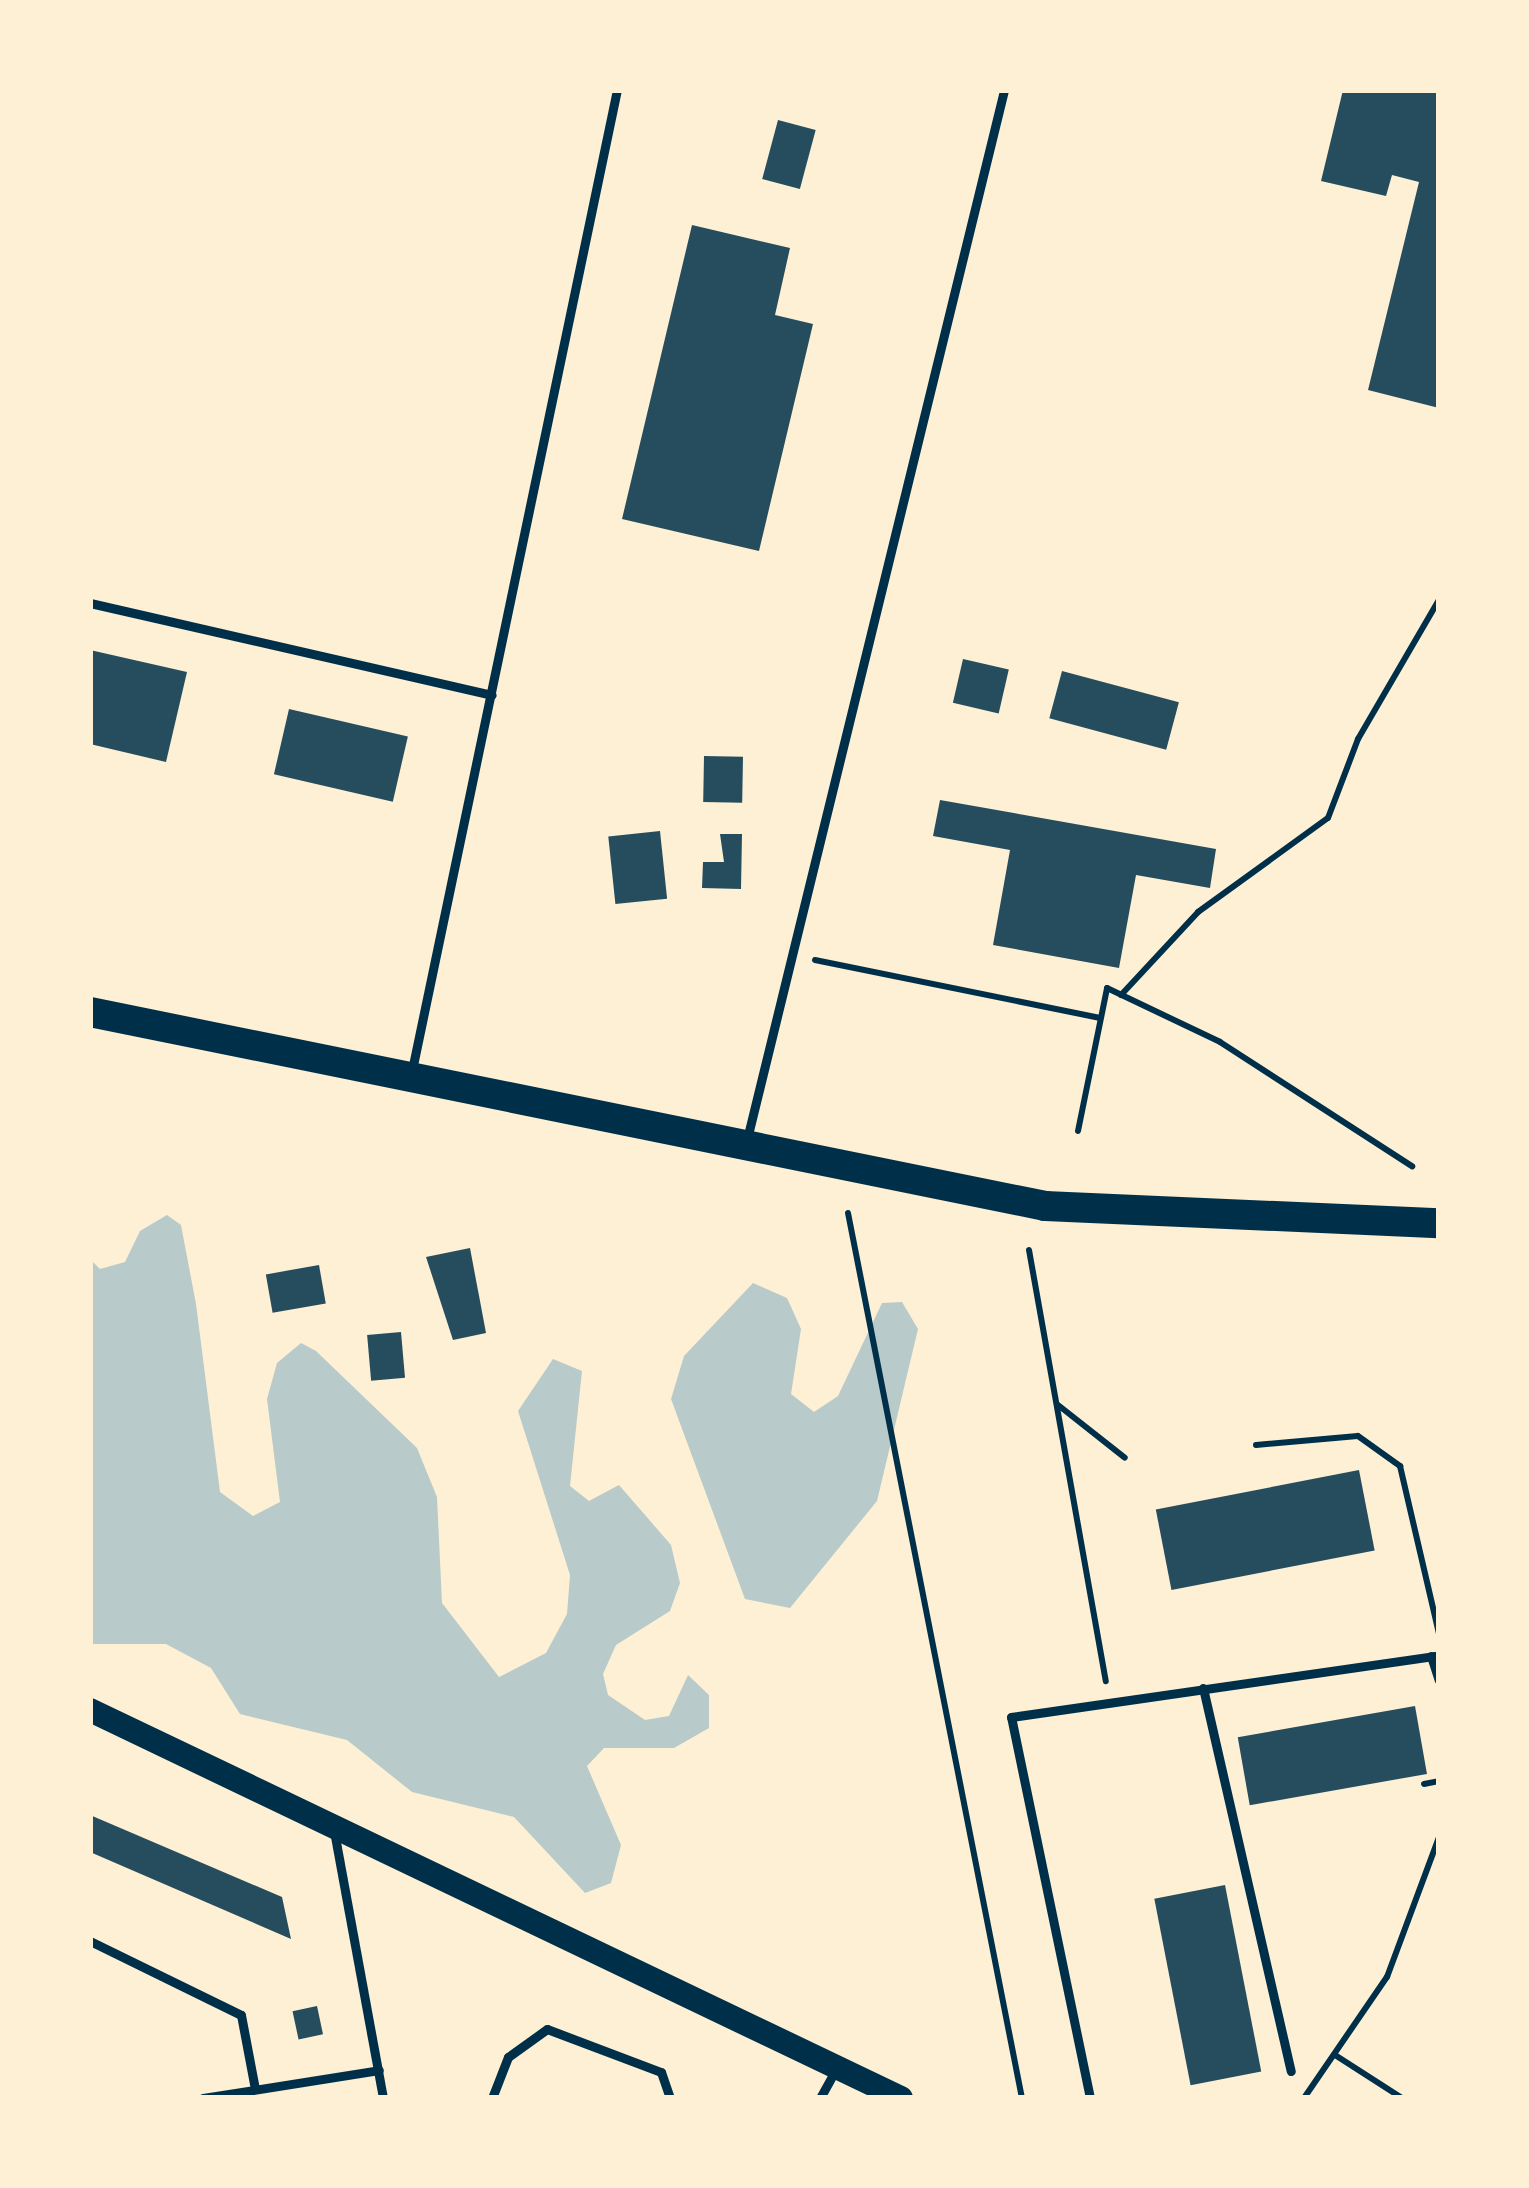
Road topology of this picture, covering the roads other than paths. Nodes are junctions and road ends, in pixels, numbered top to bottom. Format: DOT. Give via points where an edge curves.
graph roads {
  1 [pos="616,90"];
  2 [pos="1004,90"];
  3 [pos="90,602"];
  4 [pos="492,695"];
  5 [pos="90,1012"];
  6 [pos="410,1081"];
  7 [pos="744,1150"];
  8 [pos="1439,1223"];
  9 [pos="1435,1655"];
  10 [pos="1439,1680"];
  11 [pos="1203,1688"];
  12 [pos="90,1710"];
  13 [pos="332,1820"];
  14 [pos="90,1941"];
  15 [pos="838,2066"];
  16 [pos="379,2070"];
  17 [pos="1291,2071"];
  18 [pos="255,2090"];
  19 [pos="202,2098"];
  20 [pos="383,2098"];
  21 [pos="492,2098"];
  22 [pos="670,2098"];
  23 [pos="820,2098"];
  24 [pos="901,2098"];
  25 [pos="1090,2098"];
  1 -- 4 [label="lane"];
  2 -- 7 [label="lane"];
  3 -- 4 [label="lane"];
  4 -- 6 [label="lane"];
  5 -- 6 [label="main road"];
  6 -- 7 [label="main road"];
  7 -- 8 [label="main road" via="1162,1220"];
  9 -- 10 [label="lane"];
  9 -- 11 [label="lane"];
  11 -- 17 [label="lane"];
  11 -- 25 [label="lane" via="1011,1717"];
  12 -- 13 [label="main road"];
  13 -- 15 [label="main road"];
  13 -- 16 [label="lane"];
  14 -- 18 [label="lane" via="242,2015"];
  15 -- 23 [label="lane"];
  15 -- 24 [label="main road"];
  16 -- 18 [label="lane"];
  16 -- 20 [label="lane"];
  18 -- 19 [label="lane"];
  21 -- 22 [label="lane" via="508,2057 547,2029 662,2072"];
}
